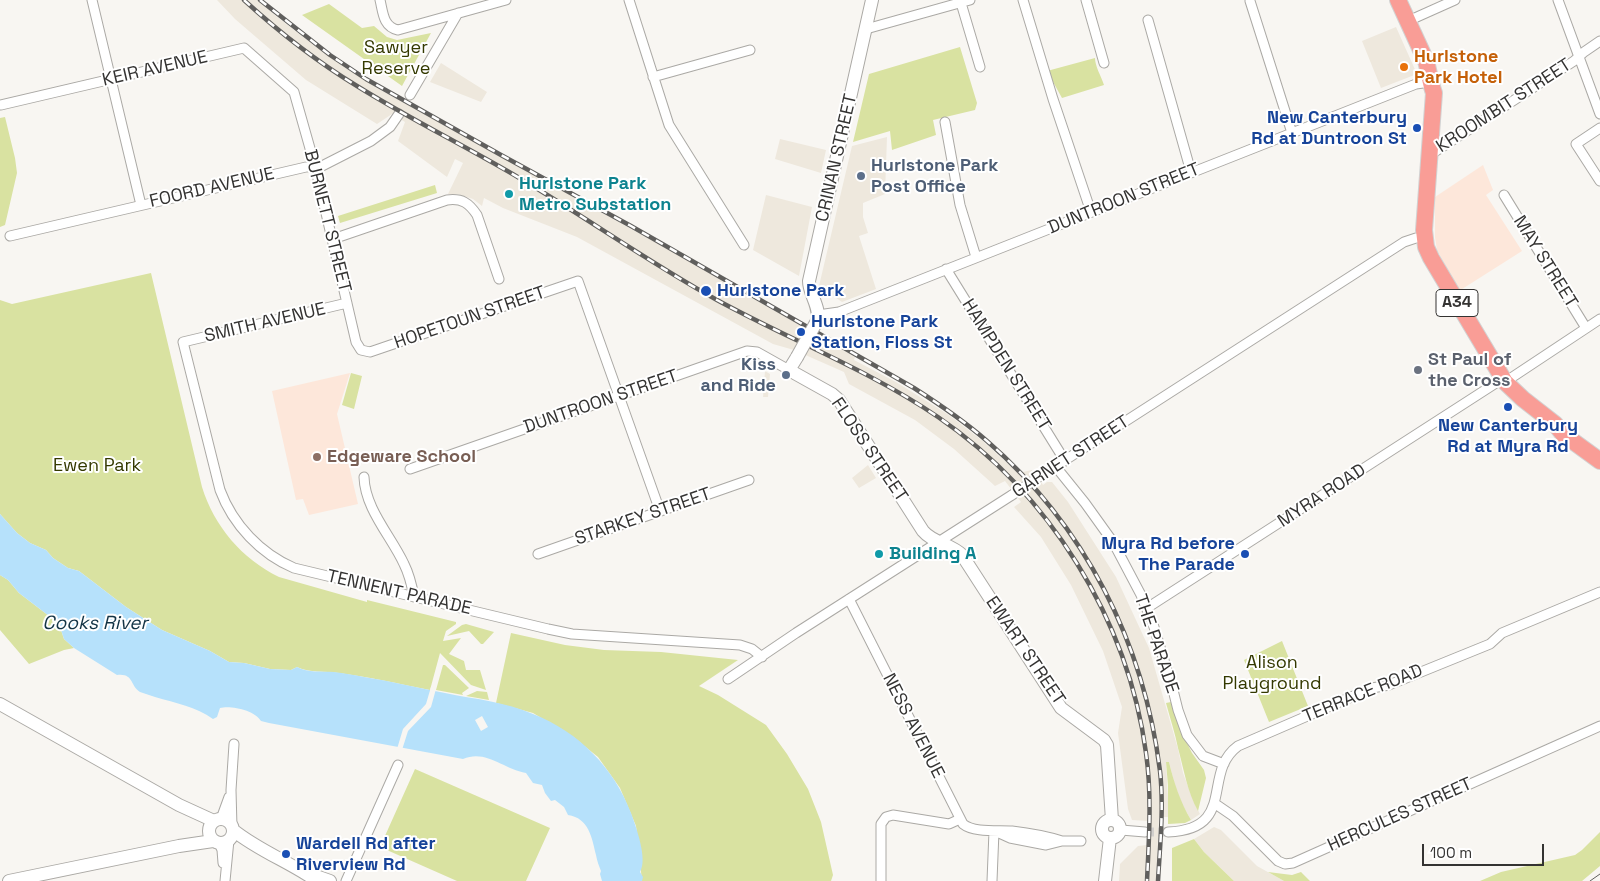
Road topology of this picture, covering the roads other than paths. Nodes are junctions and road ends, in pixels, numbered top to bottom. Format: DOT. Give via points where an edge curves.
graph roads {
  1 [pos="92,0"];
  2 [pos="380,0"];
  3 [pos="506,0"];
  4 [pos="628,0"];
  5 [pos="872,0"];
  6 [pos="1023,0"];
  7 [pos="1086,0"];
  8 [pos="1398,0"];
  9 [pos="1455,0"];
  10 [pos="1558,0"];
  11 [pos="965,1"];
  12 [pos="1250,2"];
  13 [pos="458,13"];
  14 [pos="1148,20"];
  15 [pos="1408,21"];
  16 [pos="866,29"];
  17 [pos="1600,41"];
  18 [pos="750,50"];
  19 [pos="1579,56"];
  20 [pos="1104,63"];
  21 [pos="980,67"];
  22 [pos="653,77"];
  23 [pos="112,79"];
  24 [pos="1430,82"];
  25 [pos="294,92"];
  26 [pos="410,95"];
  27 [pos="1,105"];
  28 [pos="399,114"];
  29 [pos="1600,114"];
  30 [pos="945,122"];
  31 [pos="1600,128"];
  32 [pos="1292,133"];
  33 [pos="1430,155"];
  34 [pos="315,166"];
  35 [pos="1191,172"];
  36 [pos="1600,180"];
  37 [pos="1504,195"];
  38 [pos="140,205"];
  39 [pos="1091,212"];
  40 [pos="10,236"];
  41 [pos="1416,238"];
  42 [pos="333,239"];
  43 [pos="744,245"];
  44 [pos="976,257"];
  45 [pos="946,269"];
  46 [pos="499,279"];
  47 [pos="347,303"];
  48 [pos="818,318"];
  49 [pos="1600,319"];
  50 [pos="1586,328"];
  51 [pos="184,342"];
  52 [pos="361,350"];
  53 [pos="789,370"];
  54 [pos="1501,382"];
  55 [pos="619,396"];
  56 [pos="1065,461"];
  57 [pos="1600,461"];
  58 [pos="1056,467"];
  59 [pos="410,469"];
  60 [pos="364,477"];
  61 [pos="749,480"];
  62 [pos="660,511"];
  63 [pos="940,542"];
  64 [pos="538,554"];
  65 [pos="1600,592"];
  66 [pos="414,597"];
  67 [pos="849,599"];
  68 [pos="1147,608"];
  69 [pos="762,657"];
  70 [pos="728,679"];
  71 [pos="0,704"];
  72 [pos="1600,726"];
  73 [pos="234,744"];
  74 [pos="1224,764"];
  75 [pos="398,765"];
  76 [pos="232,790"];
  77 [pos="1214,803"];
  78 [pos="960,819"];
  79 [pos="1112,820"];
  80 [pos="1121,830"];
  81 [pos="221,832"];
  82 [pos="994,832"];
  83 [pos="1145,832"];
  84 [pos="1168,832"];
  85 [pos="1110,838"];
  86 [pos="1081,841"];
  87 [pos="303,871"];
  88 [pos="61,876"];
  89 [pos="10,881"];
  90 [pos="225,881"];
  91 [pos="317,881"];
  92 [pos="330,881"];
  93 [pos="346,881"];
  94 [pos="881,881"];
  95 [pos="992,881"];
  96 [pos="1105,881"];
  1 -- 23 [label="street"];
  2 -- 13 [label="street" via="387,25 392,29"];
  3 -- 13 [label="street"];
  4 -- 22 [label="street"];
  5 -- 16 [label="street, CRINAN STREET"];
  6 -- 39 [label="street"];
  7 -- 20 [label="street"];
  8 -- 15 [label="highway, A34"];
  9 -- 15 [label="street"];
  10 -- 19 [label="street"];
  11 -- 16 [label="street"];
  11 -- 21 [label="street"];
  12 -- 32 [label="street"];
  13 -- 26 [label="street"];
  14 -- 35 [label="street"];
  15 -- 24 [label="highway, A34" via="1426,61"];
  16 -- 48 [label="street, CRINAN STREET" via="809,281"];
  17 -- 19 [label="street, KROOMBIT STREET"];
  18 -- 22 [label="street"];
  19 -- 29 [label="street"];
  19 -- 33 [label="street, KROOMBIT STREET"];
  22 -- 43 [label="street" via="669,125"];
  23 -- 25 [label="street, KEIR AVENUE" via="244,48"];
  23 -- 27 [label="street, KEIR AVENUE"];
  23 -- 38 [label="street"];
  24 -- 32 [label="street, DUNTROON STREET" via="1416,84"];
  24 -- 33 [label="highway, A34" via="1434,93"];
  24 -- 41 [label="highway, A34" via="1425,92"];
  25 -- 34 [label="street, BURNETT STREET"];
  28 -- 34 [label="street, FOORD AVENUE" via="379,136 322,166"];
  30 -- 44 [label="street" via="960,205"];
  31 -- 36 [label="street" via="1576,144"];
  32 -- 35 [label="street, DUNTROON STREET"];
  33 -- 54 [label="highway, A34" via="1424,230 1426,247"];
  34 -- 38 [label="street, FOORD AVENUE"];
  34 -- 42 [label="street, BURNETT STREET"];
  35 -- 39 [label="street, DUNTROON STREET"];
  37 -- 50 [label="street, MAY STREET"];
  38 -- 40 [label="street, FOORD AVENUE"];
  39 -- 44 [label="street, DUNTROON STREET"];
  41 -- 54 [label="highway, A34" via="1421,258"];
  41 -- 56 [label="street, GARNET STREET" via="1404,242"];
  42 -- 46 [label="street" via="447,200 465,201 477,215"];
  42 -- 47 [label="street, BURNETT STREET"];
  44 -- 45 [label="street, DUNTROON STREET"];
  45 -- 48 [label="street, DUNTROON STREET"];
  45 -- 56 [label="street, HAMPDEN STREET"];
  47 -- 51 [label="street, SMITH AVENUE"];
  47 -- 52 [label="street, BURNETT STREET" via="356,342"];
  48 -- 53 [label="street, bridge"];
  49 -- 50 [label="street, MYRA ROAD"];
  50 -- 54 [label="street, MYRA ROAD"];
  51 -- 66 [label="street, TENNENT PARADE" via="220,490 231,513 250,537 294,568"];
  52 -- 55 [label="street, HOPETOUN STREET" via="370,352 578,281"];
  53 -- 55 [label="street, DUNTROON STREET" via="750,351"];
  53 -- 63 [label="street, FLOSS STREET" via="839,400 922,531"];
  54 -- 57 [label="highway, A34"];
  54 -- 68 [label="street, MYRA ROAD"];
  55 -- 59 [label="street, DUNTROON STREET"];
  55 -- 62 [label="street"];
  56 -- 58 [label="street, GARNET STREET"];
  58 -- 63 [label="street, GARNET STREET, bridge"];
  58 -- 68 [label="street, THE PARADE" via="1113,542"];
  60 -- 66 [label="street" via="368,499 404,564"];
  61 -- 62 [label="street, STARKEY STREET"];
  62 -- 64 [label="street, STARKEY STREET"];
  63 -- 67 [label="street, GARNET STREET"];
  63 -- 79 [label="street, EWART STREET" via="962,555 1061,708 1104,740"];
  65 -- 74 [label="street, TERRACE ROAD" via="1502,633 1490,644 1389,686 1372,688 1238,746"];
  66 -- 69 [label="street, TENNENT PARADE" via="562,633 740,645"];
  67 -- 69 [label="street, GARNET STREET"];
  67 -- 78 [label="street, NESS AVENUE"];
  68 -- 74 [label="street, THE PARADE" via="1187,735 1203,756"];
  69 -- 70 [label="street, GARNET STREET"];
  71 -- 81 [label="street"];
  72 -- 77 [label="street, HERCULES STREET" via="1285,864 1278,861 1233,816"];
  73 -- 76 [label="street"];
  74 -- 77 [label="street, TERRACE ROAD"];
  75 -- 93 [label="street"];
  76 -- 81 [label="street"];
  76 -- 81 [label="street"];
  77 -- 84 [label="street, TERRACE ROAD" via="1208,818 1194,828"];
  78 -- 82 [label="street" via="969,827"];
  78 -- 94 [label="street" via="949,824 893,815 886,817 881,824"];
  79 -- 80 [label="street" via="1118,822"];
  79 -- 85 [label="street" via="1102,826 1102,833"];
  80 -- 83 [label="street"];
  80 -- 85 [label="street" via="1117,837"];
  81 -- 87 [label="street"];
  81 -- 88 [label="street"];
  81 -- 90 [label="street"];
  82 -- 86 [label="street" via="1020,832 1062,841"];
  82 -- 95 [label="street"];
  85 -- 96 [label="street"];
  87 -- 91 [label="street"];
  87 -- 92 [label="street"];
  88 -- 89 [label="street"];
}
